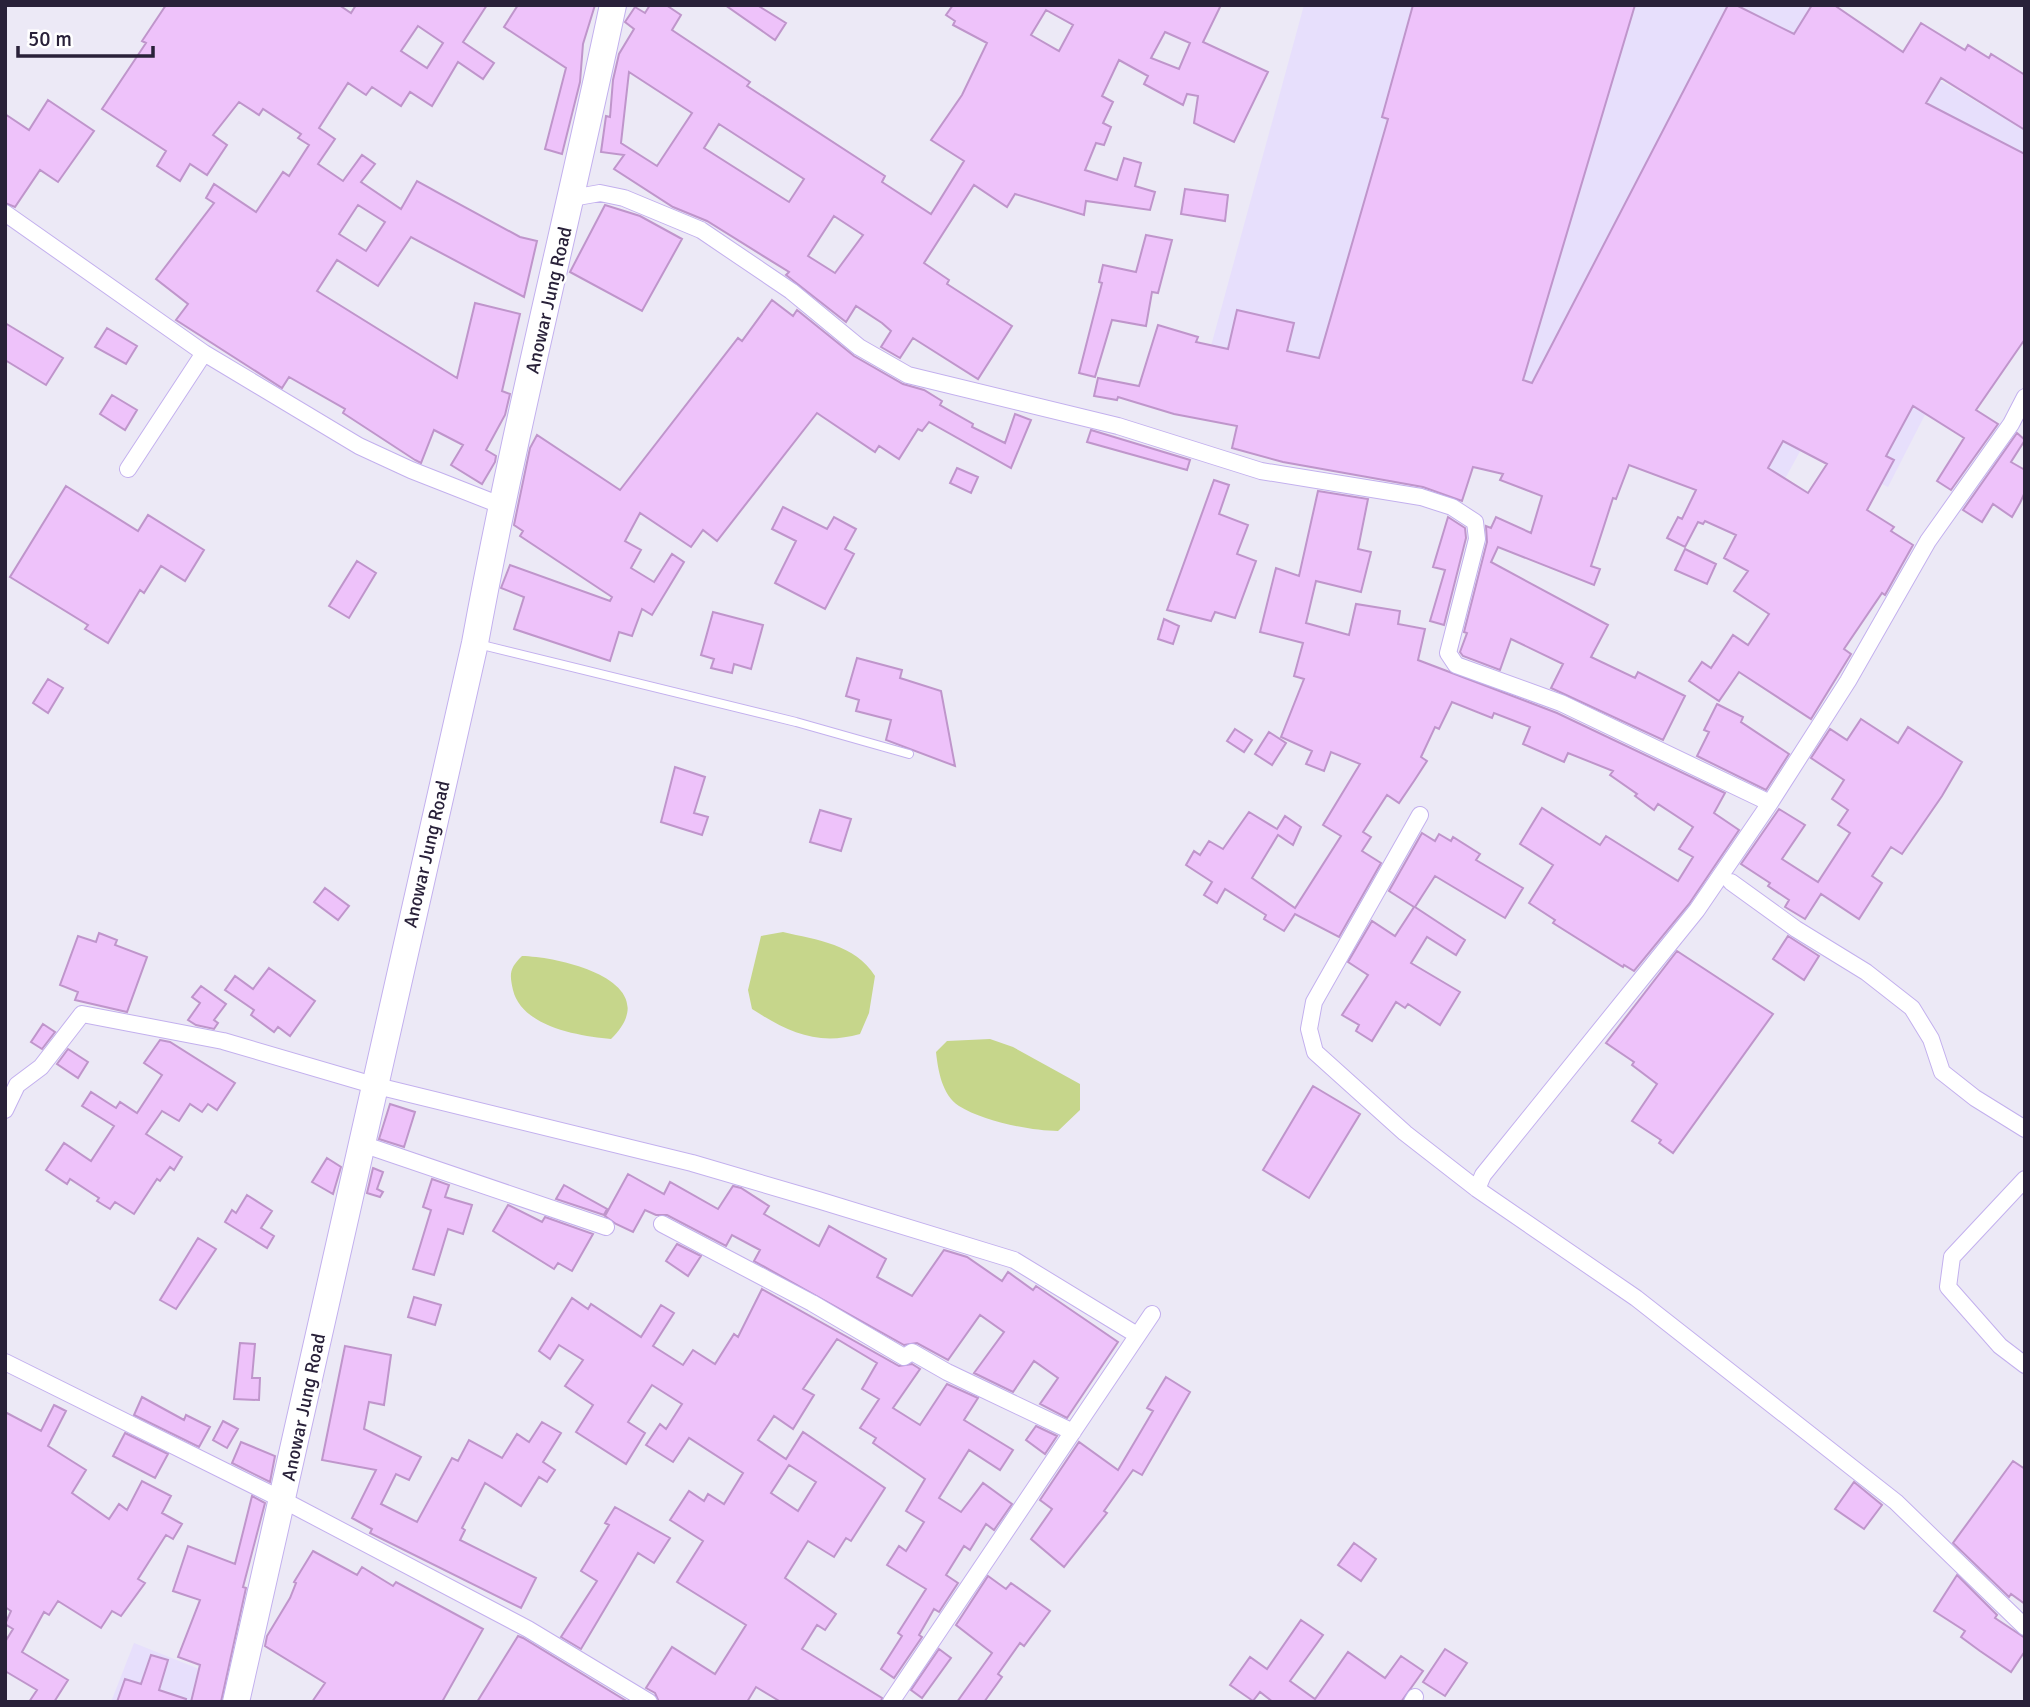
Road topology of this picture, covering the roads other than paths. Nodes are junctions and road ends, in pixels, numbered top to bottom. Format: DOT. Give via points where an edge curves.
graph roads {
  1 [pos="613,5"];
  2 [pos="572,198"];
  3 [pos="5,214"];
  4 [pos="204,353"];
  5 [pos="2025,397"];
  6 [pos="128,469"];
  7 [pos="500,505"];
  8 [pos="475,643"];
  9 [pos="909,754"];
  10 [pos="1770,803"];
  11 [pos="1420,815"];
  12 [pos="1731,882"];
  13 [pos="373,1086"];
  14 [pos="5,1110"];
  15 [pos="2025,1129"];
  16 [pos="362,1144"];
  17 [pos="2025,1179"];
  18 [pos="1478,1189"];
  19 [pos="662,1224"];
  20 [pos="606,1227"];
  21 [pos="1152,1314"];
  22 [pos="1137,1335"];
  23 [pos="5,1362"];
  24 [pos="2025,1365"];
  25 [pos="1073,1432"];
  26 [pos="283,1500"];
  27 [pos="2025,1627"];
  28 [pos="236,1702"];
  29 [pos="649,1702"];
  30 [pos="891,1702"];
  1 -- 2 [label="highway, Anowar Jung Road"];
  2 -- 7 [label="highway, Anowar Jung Road"];
  2 -- 10 [label="street" via="600,193 624,198 701,230 791,291 859,347 908,375 1118,426 1261,471 1421,497 1464,513 1475,522 1477,540 1448,653 1456,665 1561,703"];
  3 -- 4 [label="street"];
  4 -- 6 [label="street"];
  4 -- 7 [label="street" via="359,446"];
  5 -- 10 [label="street" via="1928,541 1848,681"];
  7 -- 8 [label="highway, Anowar Jung Road"];
  8 -- 9 [label="lane"];
  8 -- 13 [label="highway, Anowar Jung Road"];
  10 -- 18 [label="street" via="1697,910 1483,1175"];
  11 -- 18 [label="street" via="1314,1002 1309,1029 1315,1052 1405,1133"];
  12 -- 15 [label="street" via="1912,1008 1931,1039 1942,1072"];
  13 -- 14 [label="street" via="223,1041 82,1014 41,1067 17,1085"];
  13 -- 16 [label="highway, Anowar Jung Road"];
  13 -- 22 [label="street" via="692,1163 1014,1260"];
  16 -- 20 [label="street"];
  16 -- 26 [label="highway, Anowar Jung Road"];
  17 -- 24 [label="street" via="1952,1257 1948,1287 2000,1346"];
  18 -- 27 [label="street" via="1636,1298 1896,1502"];
  19 -- 25 [label="street" via="904,1357 912,1352"];
  21 -- 22 [label="street"];
  22 -- 25 [label="street"];
  23 -- 26 [label="street"];
  25 -- 30 [label="street"];
  26 -- 28 [label="highway, Anowar Jung Road"];
  26 -- 29 [label="street" via="528,1629"];
}
